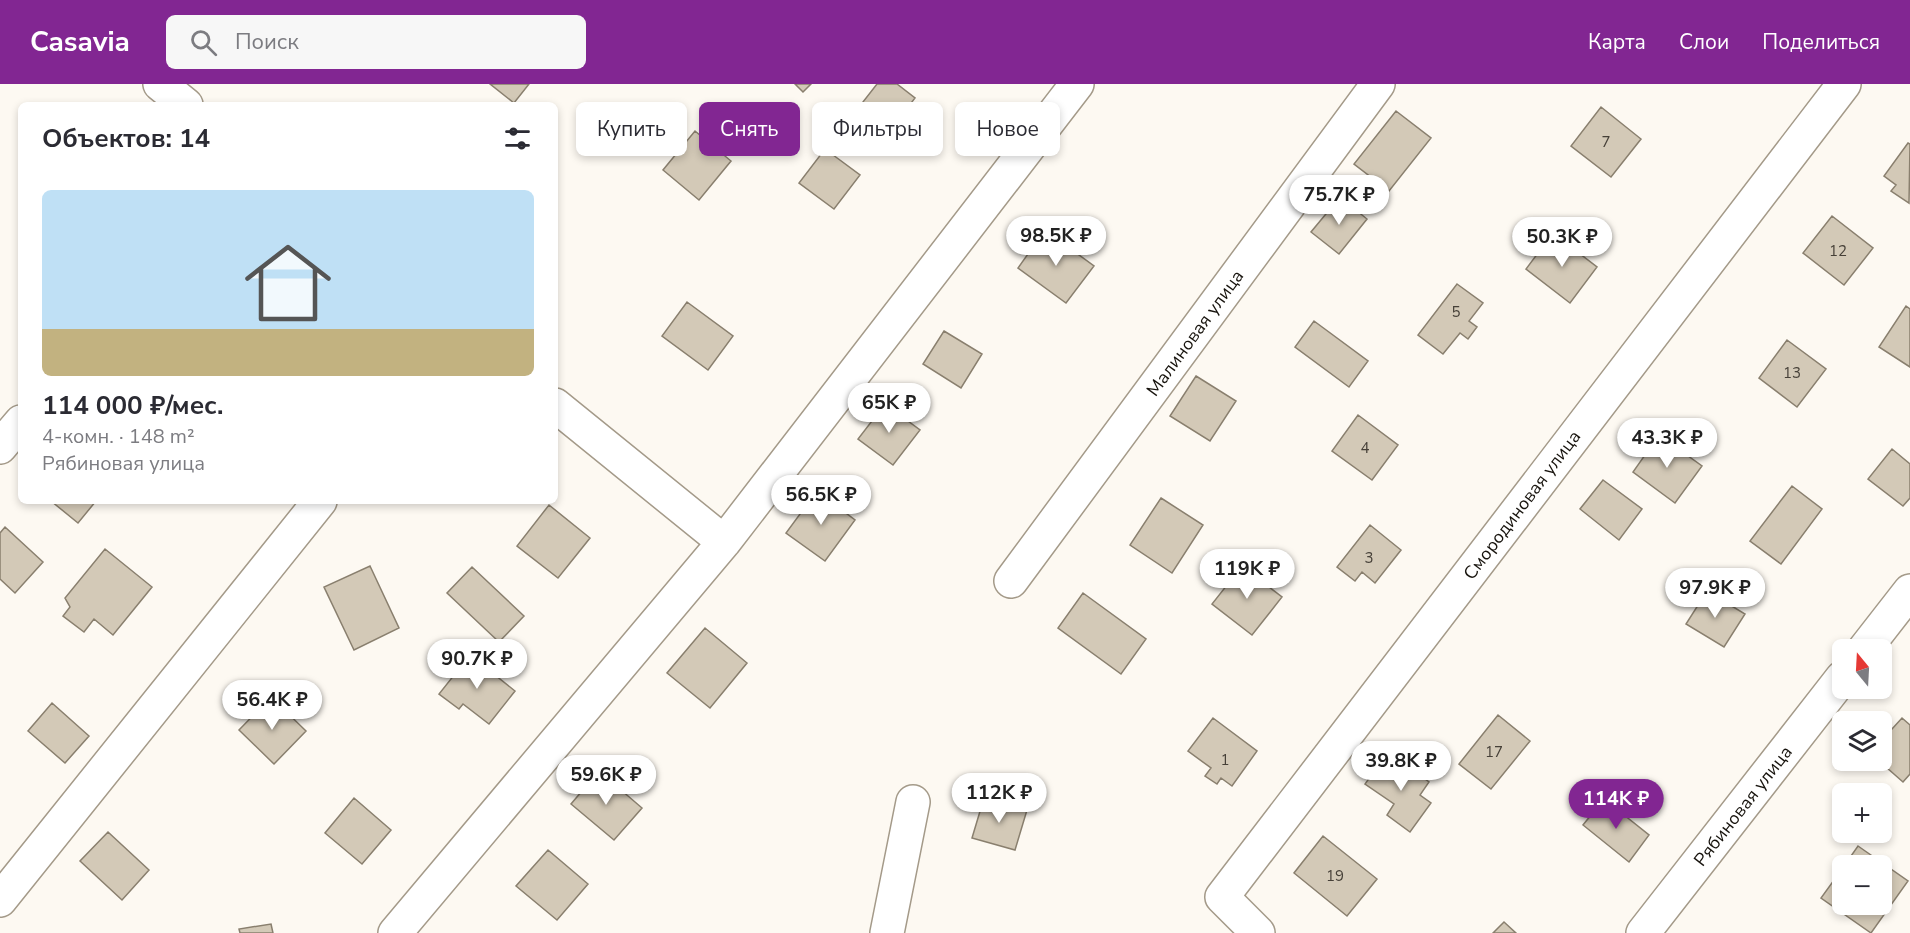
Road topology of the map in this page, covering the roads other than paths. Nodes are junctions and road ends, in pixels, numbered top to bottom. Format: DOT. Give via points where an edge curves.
graph roads {
  1 [pos="160,84"];
  2 [pos="1077,84"];
  3 [pos="1378,84"];
  4 [pos="1844,84"];
  5 [pos="182,102"];
  6 [pos="558,407"];
  7 [pos="18,426"];
  8 [pos="0,447"];
  9 [pos="318,504"];
  10 [pos="724,542"];
  11 [pos="1011,581"];
  12 [pos="1910,591"];
  13 [pos="1873,639"];
  14 [pos="1832,691"];
  15 [pos="913,802"];
  16 [pos="0,900"];
  17 [pos="395,933"];
  18 [pos="887,933"];
  19 [pos="1258,933"];
  20 [pos="1643,933"];
  1 -- 5 [label="street"];
  2 -- 10 [label="street"];
  3 -- 11 [label="street, Малиновая улица"];
  4 -- 19 [label="street, Смородиновая улица" via="1222,897"];
  6 -- 10 [label="street"];
  7 -- 8 [label="street"];
  9 -- 16 [label="street"];
  10 -- 17 [label="street"];
  12 -- 13 [label="street"];
  14 -- 20 [label="street, Рябиновая улица"];
  15 -- 18 [label="street"];
}
